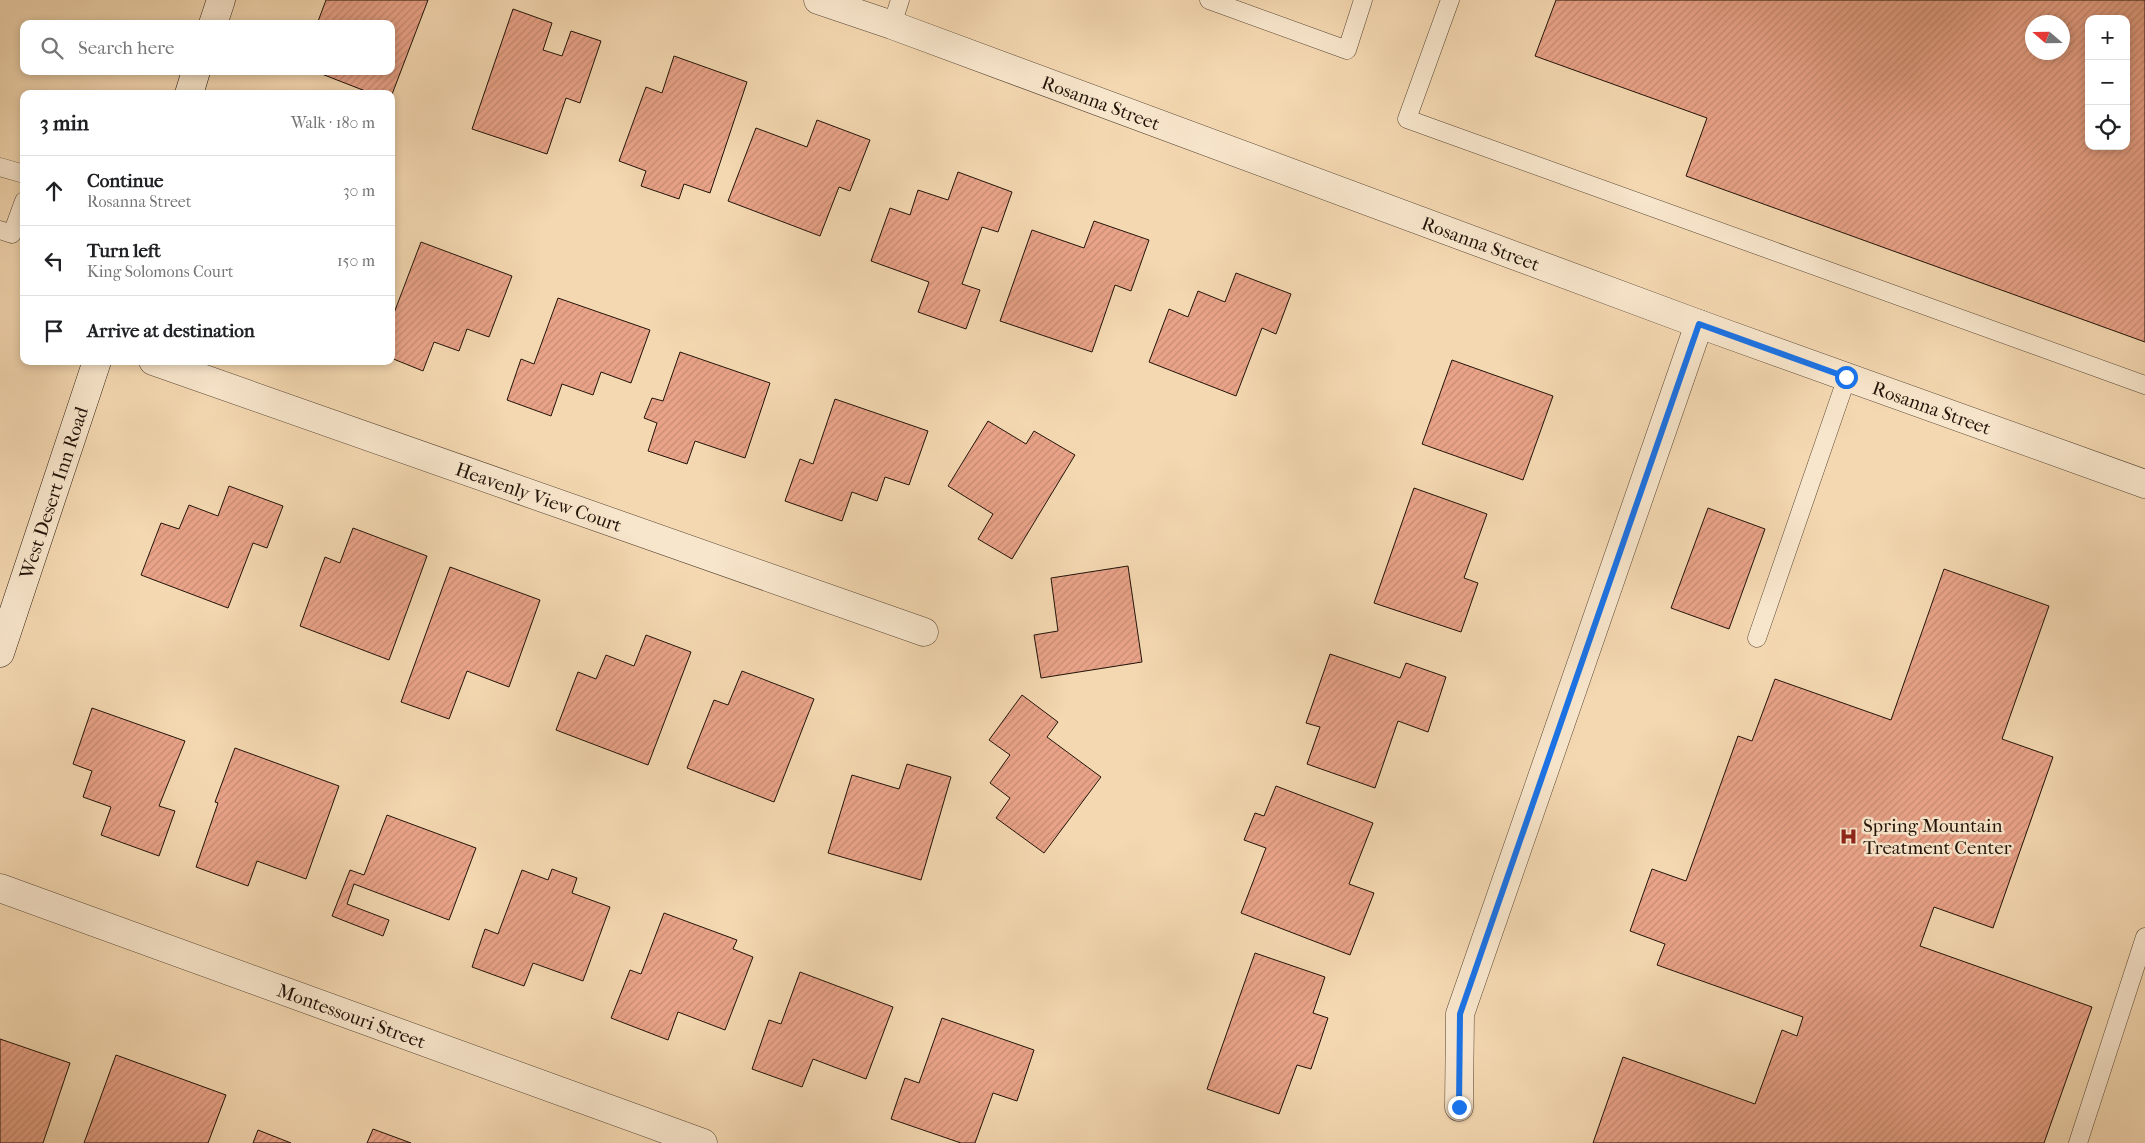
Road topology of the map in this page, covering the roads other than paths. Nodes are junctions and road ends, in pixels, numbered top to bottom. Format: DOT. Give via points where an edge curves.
graph roads {
  1 [pos="221,0"];
  2 [pos="818,0"];
  3 [pos="1210,0"];
  4 [pos="1363,0"];
  5 [pos="1450,0"];
  6 [pos="896,12"];
  7 [pos="214,20"];
  8 [pos="195,75"];
  9 [pos="189,90"];
  10 [pos="0,167"];
  11 [pos="20,173"];
  12 [pos="20,212"];
  13 [pos="0,230"];
  14 [pos="1699,324"];
  15 [pos="96,365"];
  16 [pos="163,365"];
  17 [pos="1846,377"];
  18 [pos="2145,385"];
  19 [pos="2145,484"];
  20 [pos="924,632"];
  21 [pos="1757,638"];
  22 [pos="0,653"];
  23 [pos="0,888"];
  24 [pos="2145,937"];
  25 [pos="1459,1107"];
  26 [pos="704,1143"];
  27 [pos="2078,1143"];
  1 -- 7 [label="street"];
  2 -- 6 [label="street, Rosanna Street"];
  3 -- 4 [label="lane" via="1347,50"];
  5 -- 18 [label="lane" via="1407,119"];
  6 -- 14 [label="street, Rosanna Street"];
  8 -- 9 [label="street"];
  10 -- 11 [label="lane"];
  12 -- 13 [label="lane" via="12,234"];
  14 -- 17 [label="street, Rosanna Street"];
  14 -- 25 [label="street" via="1460,1014"];
  15 -- 22 [label="street, West Desert Inn Road"];
  16 -- 20 [label="street, Heavenly View Court"];
  17 -- 19 [label="street, Rosanna Street"];
  17 -- 21 [label="lane"];
  23 -- 26 [label="street, Montessouri Street"];
  24 -- 27 [label="lane"];
}
